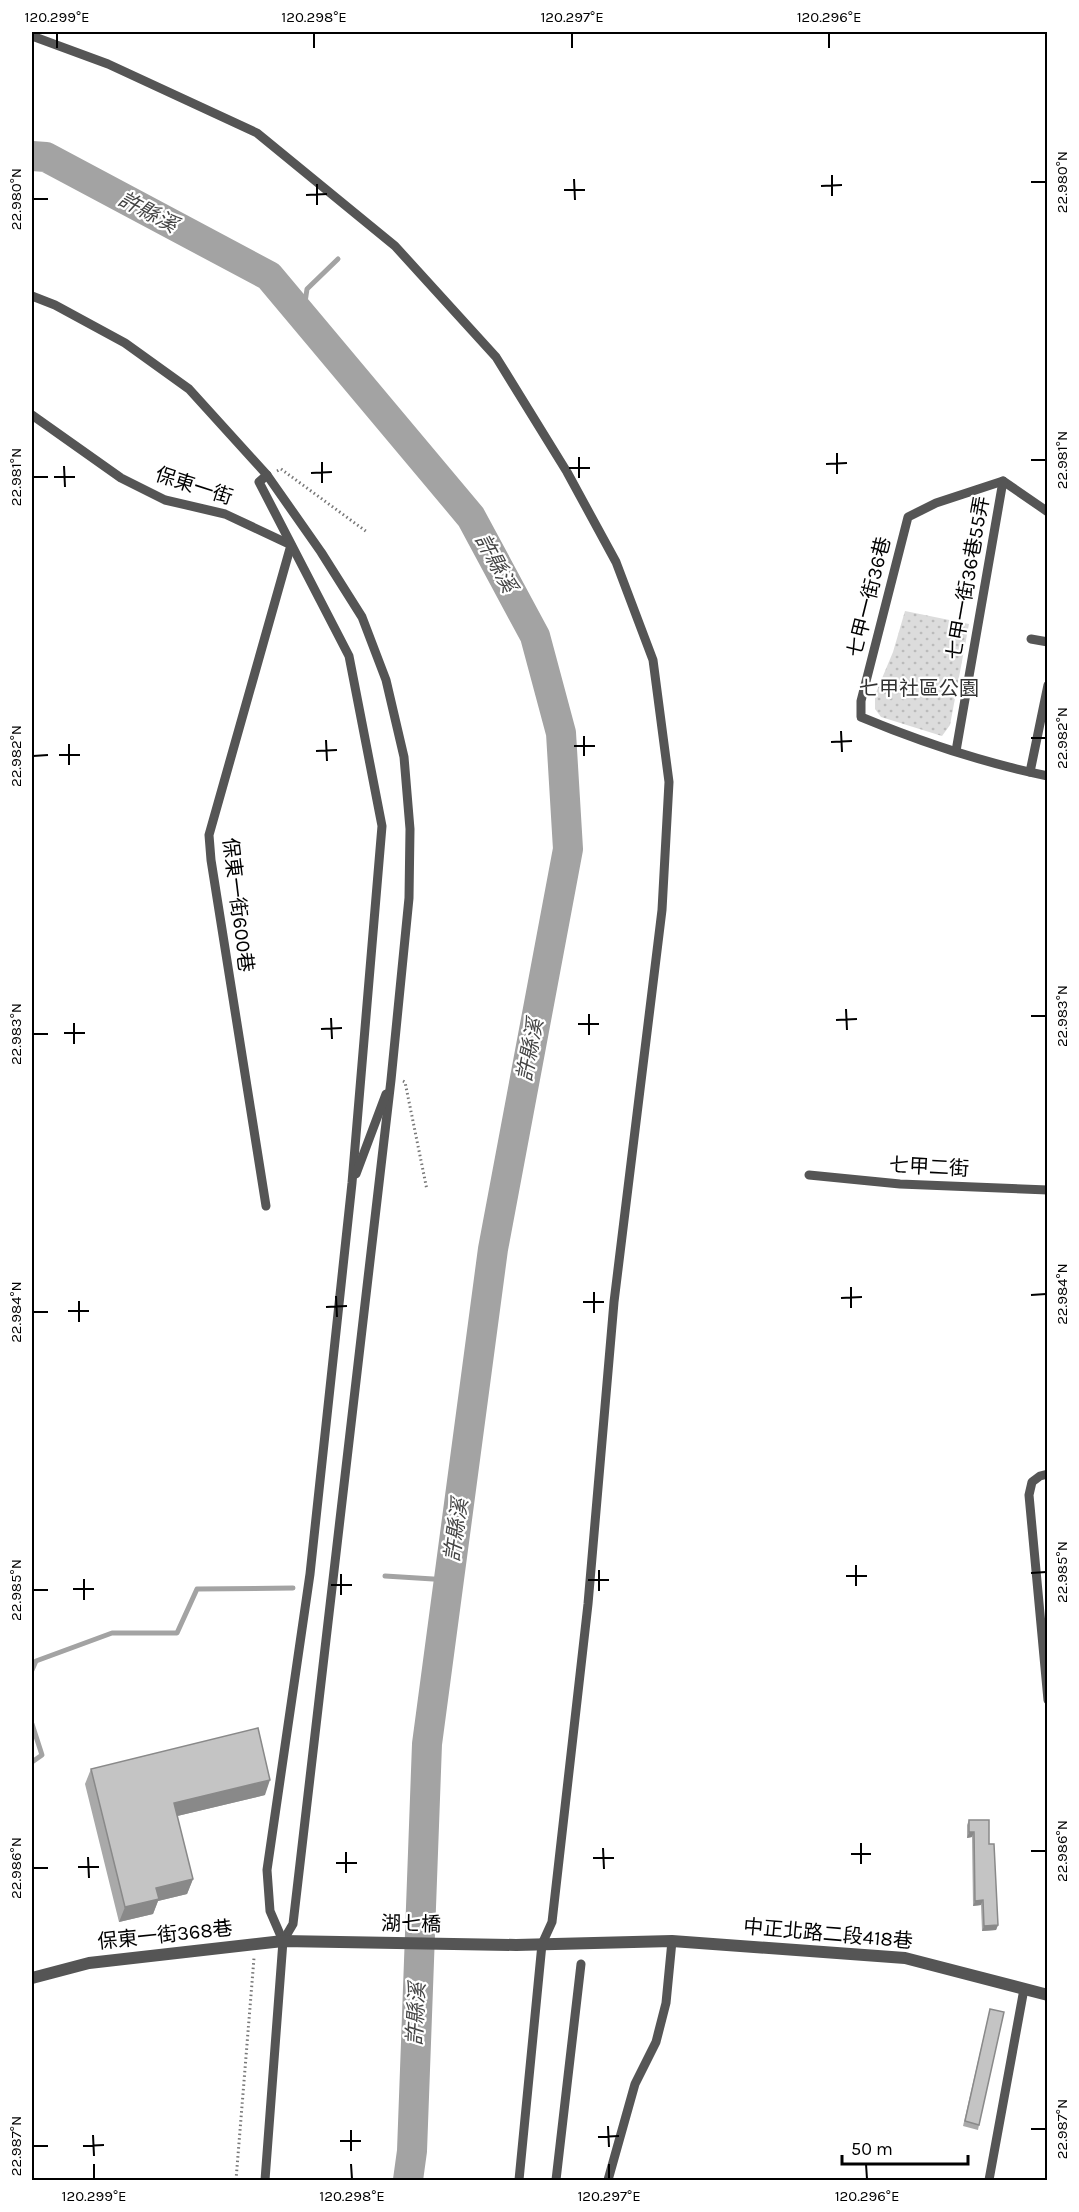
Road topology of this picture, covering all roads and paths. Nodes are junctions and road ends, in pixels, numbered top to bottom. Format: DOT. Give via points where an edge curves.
graph roads {
  1 [pos="32,36"];
  2 [pos="32,296"];
  3 [pos="32,415"];
  4 [pos="267,475"];
  5 [pos="1003,481"];
  6 [pos="1047,512"];
  7 [pos="367,532"];
  8 [pos="291,545"];
  9 [pos="1031,639"];
  10 [pos="1047,642"];
  11 [pos="1047,685"];
  12 [pos="956,751"];
  13 [pos="1030,772"];
  14 [pos="1047,776"];
  15 [pos="391,1080"];
  16 [pos="809,1175"];
  17 [pos="352,1183"];
  18 [pos="427,1190"];
  19 [pos="1047,1190"];
  20 [pos="266,1206"];
  21 [pos="1044,1475"];
  22 [pos="1047,1700"];
  23 [pos="283,1941"];
  24 [pos="304,1941"];
  25 [pos="672,1941"];
  26 [pos="542,1944"];
  27 [pos="254,1957"];
  28 [pos="581,1964"];
  29 [pos="32,1978"];
  30 [pos="1024,1989"];
  31 [pos="1047,1995"];
  32 [pos="236,2181"];
  33 [pos="265,2181"];
  34 [pos="519,2181"];
  35 [pos="556,2181"];
  36 [pos="608,2181"];
  37 [pos="989,2181"];
  1 -- 26 [label="lane" via="108,64 257,133 395,246 496,357 562,462 616,562 653,660 669,782 662,910 614,1302 588,1604 552,1922"];
  2 -- 4 [label="lane" via="125,343 189,389"];
  3 -- 8 [label="lane, 保東一街" via="121,478 165,500 225,514"];
  4 -- 7 [label="path" via="281,469"];
  4 -- 8 [label="lane" via="259,482"];
  4 -- 15 [label="lane" via="362,618 386,680 404,757 410,829 409,898"];
  5 -- 6 [label="lane"];
  5 -- 12 [label="lane, 七甲一街36巷55弄"];
  5 -- 12 [label="lane, 七甲一街36巷" via="936,503 908,517 861,701 861,717"];
  8 -- 17 [label="lane" via="349,656 382,826"];
  8 -- 20 [label="lane, 保東一街600巷" via="209,835"];
  9 -- 10 [label="lane"];
  11 -- 13 [label="lane"];
  12 -- 13 [label="lane, 七甲一街36巷"];
  13 -- 14 [label="lane, 七甲一街36巷"];
  15 -- 17 [label="lane"];
  15 -- 18 [label="path" via="405,1082"];
  15 -- 23 [label="lane" via="310,1788 292,1924"];
  16 -- 19 [label="lane, 七甲二街" via="900,1184"];
  17 -- 23 [label="lane" via="310,1574 267,1870 270,1911"];
  21 -- 22 [label="lane" via="1032,1482 1029,1495"];
  23 -- 24 [label="street, 保東一街368巷"];
  23 -- 29 [label="street, 保東一街368巷" via="89,1963"];
  23 -- 33 [label="lane"];
  24 -- 26 [label="street, 湖七橋"];
  25 -- 26 [label="street"];
  25 -- 30 [label="street, 中正北路二段418巷" via="905,1958"];
  25 -- 36 [label="lane" via="666,2003 656,2042 635,2084"];
  26 -- 34 [label="lane"];
  27 -- 32 [label="path"];
  28 -- 35 [label="lane"];
  30 -- 31 [label="street, 中正北路二段418巷"];
  30 -- 37 [label="lane"];
}
